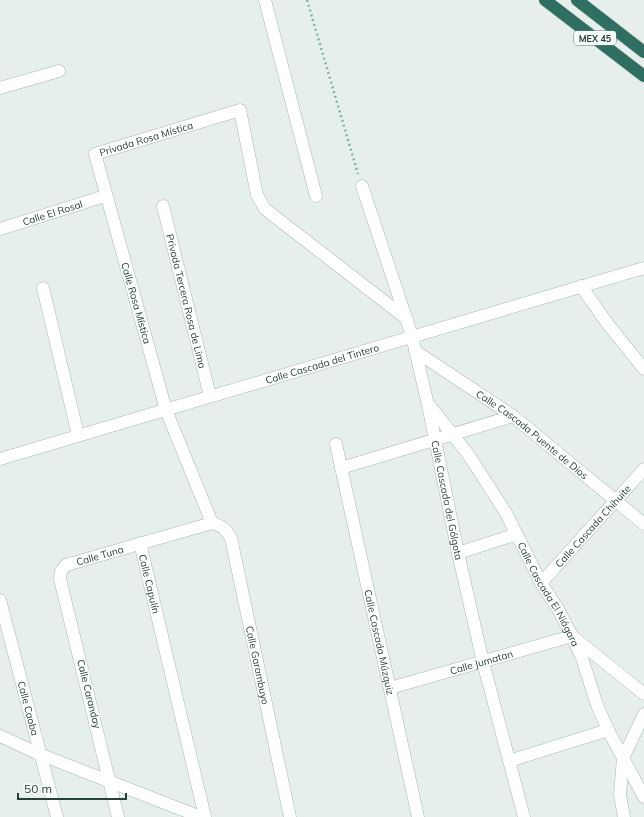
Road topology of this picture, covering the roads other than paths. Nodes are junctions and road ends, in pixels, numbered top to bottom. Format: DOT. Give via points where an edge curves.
graph roads {
  1 [pos="265,0"];
  2 [pos="545,0"];
  3 [pos="577,0"];
  4 [pos="644,52"];
  5 [pos="59,72"];
  6 [pos="644,76"];
  7 [pos="0,88"];
  8 [pos="362,186"];
  9 [pos="105,196"];
  10 [pos="316,196"];
  11 [pos="163,206"];
  12 [pos="0,229"];
  13 [pos="644,268"];
  14 [pos="580,286"];
  15 [pos="43,288"];
  16 [pos="407,319"];
  17 [pos="412,336"];
  18 [pos="415,351"];
  19 [pos="644,369"];
  20 [pos="210,396"];
  21 [pos="428,405"];
  22 [pos="166,410"];
  23 [pos="513,416"];
  24 [pos="78,435"];
  25 [pos="454,435"];
  26 [pos="435,440"];
  27 [pos="336,444"];
  28 [pos="0,459"];
  29 [pos="341,468"];
  30 [pos="644,469"];
  31 [pos="616,501"];
  32 [pos="212,523"];
  33 [pos="644,524"];
  34 [pos="517,534"];
  35 [pos="140,543"];
  36 [pos="458,553"];
  37 [pos="61,571"];
  38 [pos="541,583"];
  39 [pos="0,600"];
  40 [pos="572,636"];
  41 [pos="483,662"];
  42 [pos="390,688"];
  43 [pos="644,694"];
  44 [pos="644,714"];
  45 [pos="608,730"];
  46 [pos="0,736"];
  47 [pos="39,754"];
  48 [pos="623,758"];
  49 [pos="509,761"];
  50 [pos="110,782"];
  51 [pos="644,797"];
  52 [pos="57,817"];
  53 [pos="118,817"];
  54 [pos="201,817"];
  55 [pos="205,817"];
  56 [pos="290,817"];
  57 [pos="418,817"];
  58 [pos="524,817"];
  59 [pos="624,817"];
  1 -- 10 [label="street"];
  2 -- 6 [label="highway, MEX 45"];
  3 -- 4 [label="highway, MEX 45"];
  5 -- 7 [label="street"];
  8 -- 16 [label="street, Calle Cascada del Gólgota"];
  9 -- 12 [label="street, Calle El Rosal"];
  9 -- 16 [label="street, Privada Rosa Mística" via="95,154 240,110 257,194 263,206 271,215"];
  9 -- 22 [label="street, Calle Rosa Mística"];
  11 -- 20 [label="street, Privada Tercera Rosa de Lima"];
  13 -- 14 [label="street, Calle Cascada del Tintero"];
  14 -- 17 [label="street, Calle Cascada del Tintero"];
  14 -- 19 [label="street"];
  15 -- 24 [label="street"];
  16 -- 17 [label="street, Calle Cascada del Gólgota"];
  17 -- 18 [label="street, Calle Cascada del Gólgota"];
  17 -- 20 [label="street, Calle Cascada del Tintero"];
  18 -- 21 [label="street, Calle Cascada del Gólgota"];
  18 -- 23 [label="street, Calle Cascada Puente de Dios"];
  20 -- 22 [label="street, Calle Cascada del Tintero"];
  21 -- 25 [label="street, Calle Cascada El Niágara"];
  21 -- 26 [label="street, Calle Cascada del Gólgota"];
  22 -- 24 [label="street, Calle Cascada del Tintero"];
  22 -- 32 [label="street"];
  23 -- 25 [label="street"];
  23 -- 31 [label="street, Calle Cascada Puente de Dios"];
  24 -- 28 [label="street, Calle Cascada del Tintero"];
  25 -- 26 [label="street"];
  25 -- 34 [label="street, Calle Cascada El Niágara" via="486,480"];
  26 -- 29 [label="street"];
  26 -- 36 [label="street, Calle Cascada del Gólgota"];
  27 -- 29 [label="street, Calle Cascada Múzquiz"];
  29 -- 42 [label="street, Calle Cascada Múzquiz"];
  30 -- 31 [label="street, Calle Cascada Chihuite"];
  31 -- 33 [label="street, Calle Cascada Puente de Dios"];
  31 -- 38 [label="street, Calle Cascada Chihuite"];
  32 -- 35 [label="street, Calle Capulín"];
  32 -- 56 [label="street, Calle Garambuyo" via="220,525 231,538"];
  34 -- 36 [label="street"];
  34 -- 38 [label="street, Calle Cascada El Niágara"];
  35 -- 37 [label="street, Calle Tuna" via="66,565"];
  35 -- 55 [label="street, Calle Capulín"];
  36 -- 41 [label="street, Calle Cascada del Gólgota"];
  37 -- 50 [label="street, Calle Caranday" via="60,579"];
  38 -- 40 [label="street, Calle Cascada El Niágara"];
  39 -- 47 [label="street, Calle Caoba"];
  40 -- 41 [label="street, Calle Jumatan"];
  40 -- 43 [label="street"];
  40 -- 45 [label="street, Calle Cascada El Niágara"];
  41 -- 42 [label="street, Calle Jumatan"];
  41 -- 49 [label="street, Calle Cascada del Gólgota"];
  42 -- 57 [label="street, Calle Cascada Múzquiz"];
  44 -- 48 [label="street"];
  45 -- 48 [label="street, Calle Cascada El Niágara"];
  45 -- 49 [label="street"];
  46 -- 47 [label="street"];
  47 -- 50 [label="street"];
  47 -- 52 [label="street, Calle Caoba"];
  48 -- 51 [label="street, Calle Cascada El Niágara"];
  48 -- 59 [label="street" via="620,795"];
  49 -- 58 [label="street, Calle Cascada del Gólgota"];
  50 -- 53 [label="street, Calle Caranday"];
  50 -- 54 [label="street"];
}
